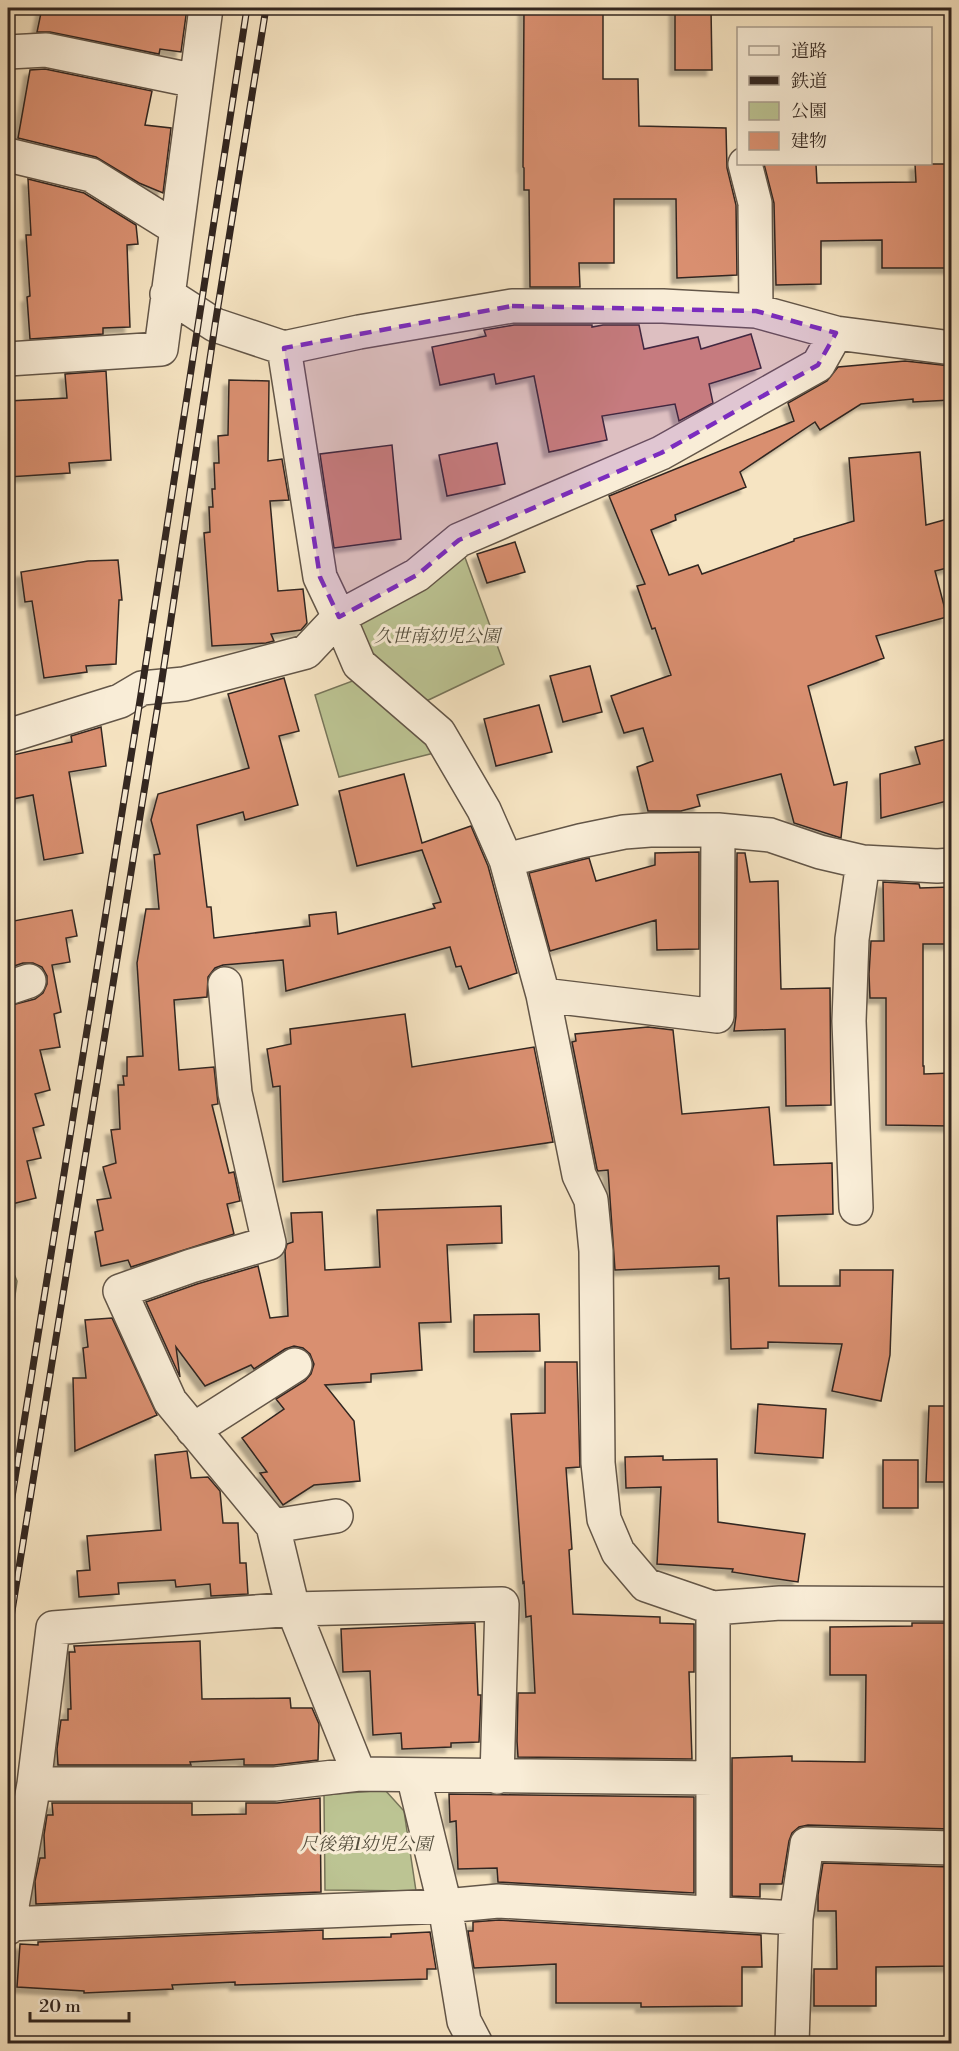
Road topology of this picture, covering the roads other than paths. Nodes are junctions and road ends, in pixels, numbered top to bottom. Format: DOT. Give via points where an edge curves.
graph roads {
  1 [pos="206,8"];
  2 [pos="8,52"];
  3 [pos="196,81"];
  4 [pos="8,155"];
  5 [pos="745,165"];
  6 [pos="176,228"];
  7 [pos="167,294"];
  8 [pos="756,311"];
  9 [pos="836,333"];
  10 [pos="284,348"];
  11 [pos="951,348"];
  12 [pos="8,359"];
  13 [pos="339,617"];
  14 [pos="8,736"];
  15 [pos="718,830"];
  16 [pos="506,860"];
  17 [pos="863,862"];
  18 [pos="951,865"];
  19 [pos="225,984"];
  20 [pos="543,995"];
  21 [pos="856,1209"];
  22 [pos="295,1365"];
  23 [pos="193,1430"];
  24 [pos="336,1516"];
  25 [pos="273,1526"];
  26 [pos="951,1604"];
  27 [pos="713,1608"];
  28 [pos="292,1609"];
  29 [pos="360,1774"];
  30 [pos="413,1775"];
  31 [pos="497,1777"];
  32 [pos="713,1778"];
  33 [pos="34,1784"];
  34 [pos="951,1848"];
  35 [pos="445,1906"];
  36 [pos="713,1912"];
  37 [pos="796,1918"];
  38 [pos="8,1926"];
  39 [pos="476,2043"];
  40 [pos="792,2043"];
  1 -- 3 [label="street"];
  2 -- 3 [label="street" via="46,50"];
  3 -- 6 [label="street"];
  4 -- 6 [label="street" via="91,175"];
  5 -- 8 [label="street" via="755,203"];
  6 -- 7 [label="street"];
  7 -- 10 [label="street" via="215,325"];
  7 -- 12 [label="street" via="161,349"];
  8 -- 9 [label="street"];
  8 -- 10 [label="street" via="663,306 512,306"];
  9 -- 11 [label="street"];
  9 -- 13 [label="street" via="818,365 661,453 459,540 417,575"];
  10 -- 13 [label="street" via="320,577"];
  13 -- 14 [label="street" via="306,652 184,684 142,688 120,701"];
  13 -- 16 [label="street" via="359,664 439,733 484,810"];
  15 -- 16 [label="street" via="624,832"];
  15 -- 17 [label="street" via="770,835"];
  15 -- 20 [label="street" via="717,1017"];
  16 -- 20 [label="street"];
  17 -- 18 [label="street"];
  17 -- 21 [label="street" via="852,939 849,1021"];
  19 -- 23 [label="street" via="235,1093 269,1243 120,1291 170,1401"];
  20 -- 27 [label="street" via="579,1175 591,1200 596,1251 598,1463 604,1519 618,1552 646,1585"];
  22 -- 23 [label="street"];
  23 -- 25 [label="street"];
  24 -- 25 [label="street"];
  25 -- 28 [label="street"];
  26 -- 27 [label="street" via="780,1603"];
  27 -- 32 [label="street"];
  28 -- 29 [label="street"];
  28 -- 31 [label="street" via="502,1604"];
  28 -- 33 [label="street" via="53,1628"];
  29 -- 30 [label="street"];
  29 -- 33 [label="street" via="275,1784"];
  30 -- 31 [label="street"];
  30 -- 35 [label="street"];
  31 -- 32 [label="street"];
  32 -- 36 [label="street"];
  33 -- 38 [label="street"];
  34 -- 37 [label="street" via="807,1844"];
  35 -- 36 [label="street" via="498,1901"];
  35 -- 38 [label="street"];
  35 -- 39 [label="street" via="464,2021"];
  36 -- 37 [label="street"];
  37 -- 40 [label="street"];
}
